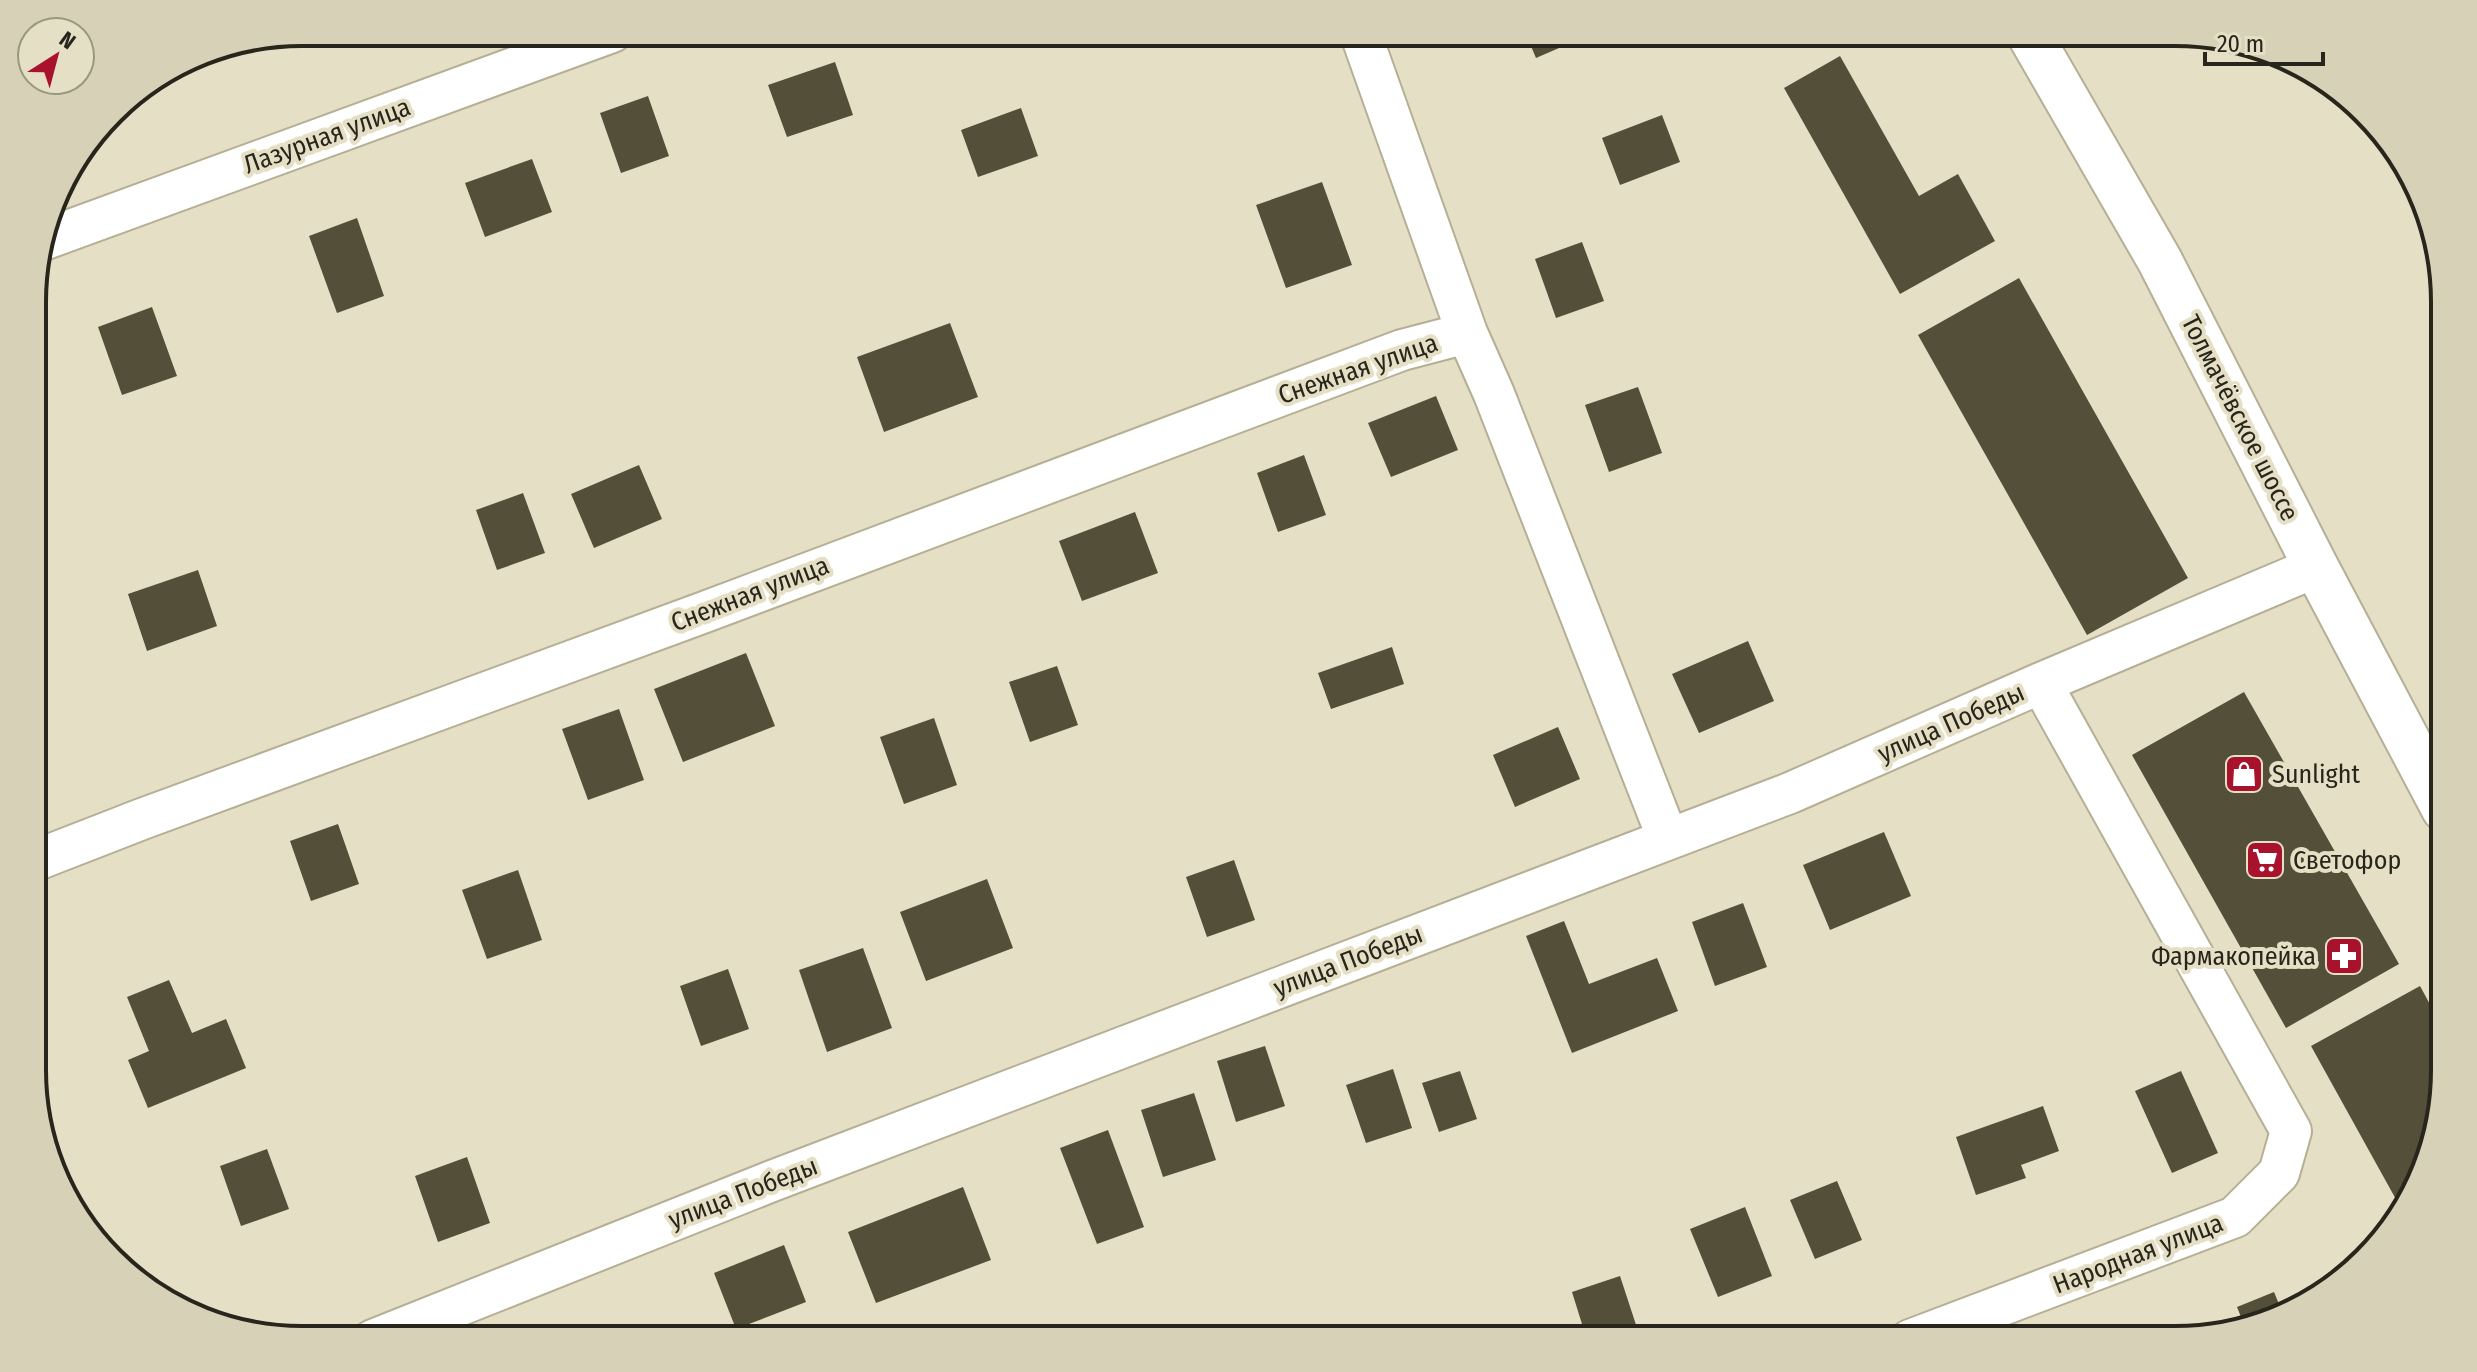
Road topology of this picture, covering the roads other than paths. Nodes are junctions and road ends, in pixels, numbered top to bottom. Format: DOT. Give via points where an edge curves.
graph roads {
  1 [pos="574,46"];
  2 [pos="1365,46"];
  3 [pos="2036,46"];
  4 [pos="55,236"];
  5 [pos="1467,333"];
  6 [pos="2316,567"];
  7 [pos="2041,683"];
  8 [pos="2430,783"];
  9 [pos="1668,839"];
  10 [pos="46,856"];
  11 [pos="1949,1325"];
  12 [pos="408,1326"];
  1 -- 4 [label="street, Лазурная улица"];
  2 -- 5 [label="street"];
  3 -- 6 [label="main road, Толмачёвское шоссе" via="2160,261"];
  5 -- 9 [label="street"];
  5 -- 10 [label="street, Снежная улица" via="1402,350"];
  6 -- 7 [label="street, улица Победы"];
  6 -- 8 [label="main road, Толмачёвское шоссе"];
  7 -- 9 [label="street, улица Победы" via="1790,793"];
  7 -- 11 [label="street, Народная улица" via="2291,1131 2279,1173 2235,1217"];
  9 -- 12 [label="street, улица Победы" via="772,1181"];
}
